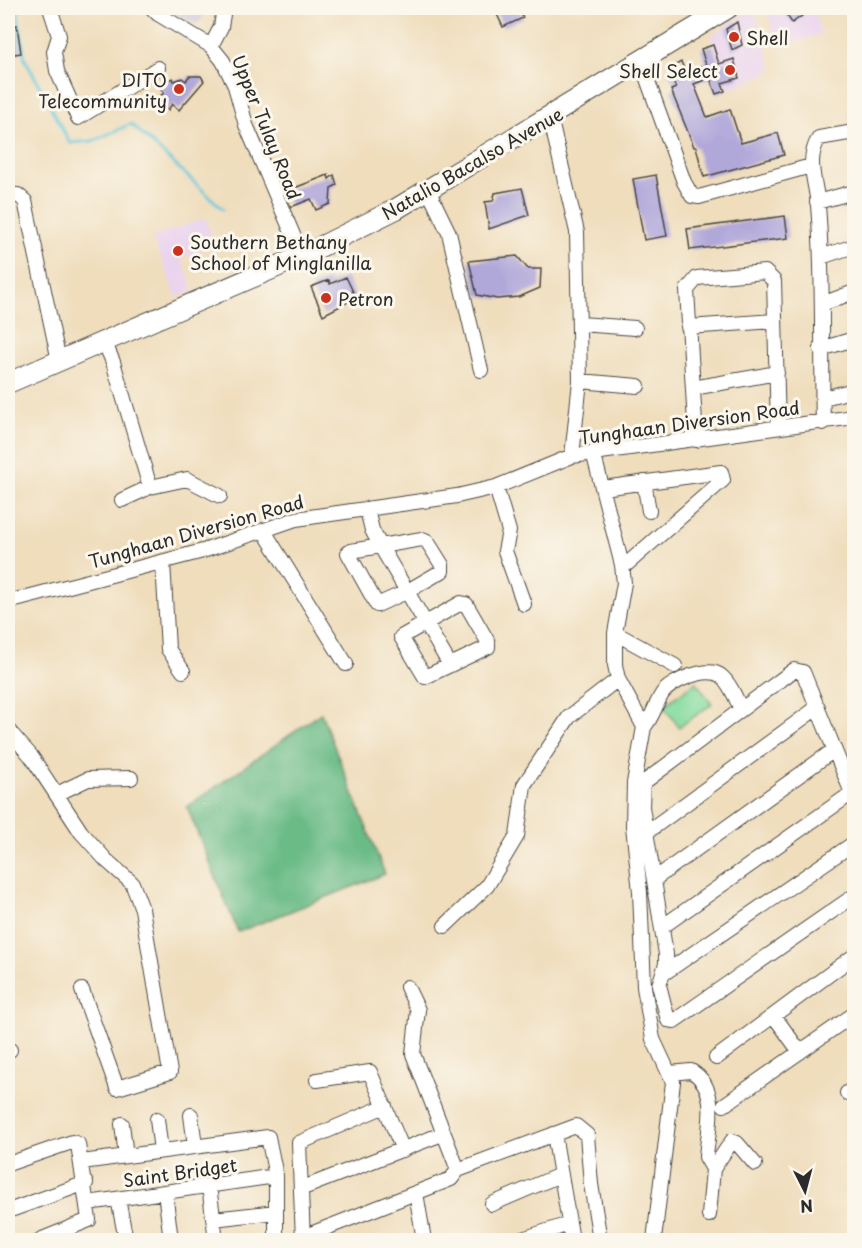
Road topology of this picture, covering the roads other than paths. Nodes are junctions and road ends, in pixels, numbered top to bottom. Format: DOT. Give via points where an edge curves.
graph roads {
  1 [pos="50,8"];
  2 [pos="152,8"];
  3 [pos="224,8"];
  4 [pos="728,8"];
  5 [pos="211,46"];
  6 [pos="641,62"];
  7 [pos="159,68"];
  8 [pos="550,117"];
  9 [pos="855,132"];
  10 [pos="811,166"];
  11 [pos="428,190"];
  12 [pos="855,192"];
  13 [pos="8,196"];
  14 [pos="817,202"];
  15 [pos="855,246"];
  16 [pos="302,256"];
  17 [pos="821,257"];
  18 [pos="855,292"];
  19 [pos="822,303"];
  20 [pos="775,321"];
  21 [pos="580,324"];
  22 [pos="688,327"];
  23 [pos="635,328"];
  24 [pos="855,339"];
  25 [pos="104,341"];
  26 [pos="821,350"];
  27 [pos="59,361"];
  28 [pos="482,370"];
  29 [pos="777,373"];
  30 [pos="580,381"];
  31 [pos="8,383"];
  32 [pos="638,386"];
  33 [pos="693,388"];
  34 [pos="855,390"];
  35 [pos="824,398"];
  36 [pos="855,417"];
  37 [pos="823,423"];
  38 [pos="778,427"];
  39 [pos="696,440"];
  40 [pos="593,452"];
  41 [pos="572,456"];
  42 [pos="644,482"];
  43 [pos="496,486"];
  44 [pos="150,487"];
  45 [pos="603,488"];
  46 [pos="220,496"];
  47 [pos="122,500"];
  48 [pos="367,510"];
  49 [pos="649,511"];
  50 [pos="264,531"];
  51 [pos="381,547"];
  52 [pos="163,562"];
  53 [pos="622,565"];
  54 [pos="406,592"];
  55 [pos="8,602"];
  56 [pos="524,604"];
  57 [pos="425,622"];
  58 [pos="615,633"];
  59 [pos="346,664"];
  60 [pos="450,665"];
  61 [pos="675,666"];
  62 [pos="183,671"];
  63 [pos="618,679"];
  64 [pos="818,707"];
  65 [pos="741,709"];
  66 [pos="644,727"];
  67 [pos="8,729"];
  68 [pos="834,750"];
  69 [pos="131,778"];
  70 [pos="57,794"];
  71 [pos="853,796"];
  72 [pos="647,832"];
  73 [pos="855,843"];
  74 [pos="656,878"];
  75 [pos="855,896"];
  76 [pos="445,926"];
  77 [pos="662,927"];
  78 [pos="855,956"];
  79 [pos="663,974"];
  80 [pos="407,987"];
  81 [pos="82,990"];
  82 [pos="855,1014"];
  83 [pos="774,1017"];
  84 [pos="800,1052"];
  85 [pos="716,1058"];
  86 [pos="670,1073"];
  87 [pos="317,1080"];
  88 [pos="724,1105"];
  89 [pos="385,1106"];
  90 [pos="191,1115"];
  91 [pos="157,1119"];
  92 [pos="122,1124"];
  93 [pos="442,1134"];
  94 [pos="554,1134"];
  95 [pos="195,1146"];
  96 [pos="403,1150"];
  97 [pos="160,1151"];
  98 [pos="126,1156"];
  99 [pos="82,1162"];
  100 [pos="8,1164"];
  101 [pos="755,1164"];
  102 [pos="713,1168"];
  103 [pos="458,1170"];
  104 [pos="560,1175"];
  105 [pos="276,1176"];
  106 [pos="86,1184"];
  107 [pos="209,1186"];
  108 [pos="303,1188"];
  109 [pos="165,1192"];
  110 [pos="416,1193"];
  111 [pos="118,1199"];
  112 [pos="88,1203"];
  113 [pos="492,1204"];
  114 [pos="8,1211"];
  115 [pos="276,1212"];
  116 [pos="709,1215"];
  117 [pos="213,1219"];
  118 [pos="569,1224"];
  119 [pos="303,1239"];
  120 [pos="420,1239"];
  121 [pos="39,1240"];
  122 [pos="126,1240"];
  123 [pos="171,1240"];
  124 [pos="216,1240"];
  125 [pos="276,1240"];
  126 [pos="519,1240"];
  127 [pos="572,1240"];
  128 [pos="600,1240"];
  129 [pos="654,1240"];
  1 -- 7 [label="street" via="59,36 54,52 57,71 78,118"];
  2 -- 5 [label="street, Upper Tulay Road"];
  3 -- 5 [label="street" via="221,27"];
  4 -- 6 [label="highway, Natalio Bacalso Avenue"];
  5 -- 16 [label="street, Upper Tulay Road" via="235,86 246,125"];
  6 -- 8 [label="highway, Natalio Bacalso Avenue"];
  6 -- 10 [label="street" via="692,196"];
  8 -- 11 [label="highway, Natalio Bacalso Avenue"];
  8 -- 21 [label="street" via="577,232"];
  9 -- 10 [label="street" via="819,138 813,148"];
  10 -- 14 [label="street"];
  11 -- 16 [label="highway, Natalio Bacalso Avenue"];
  11 -- 28 [label="street" via="449,232"];
  12 -- 14 [label="street"];
  13 -- 27 [label="street" via="18,195 25,201"];
  14 -- 17 [label="street"];
  15 -- 17 [label="street"];
  16 -- 25 [label="highway, Natalio Bacalso Avenue"];
  17 -- 19 [label="street"];
  18 -- 19 [label="street"];
  19 -- 26 [label="street"];
  20 -- 22 [label="street"];
  20 -- 22 [label="street" via="774,281 765,272 697,278 687,290"];
  20 -- 29 [label="street"];
  21 -- 23 [label="street"];
  21 -- 30 [label="street"];
  22 -- 33 [label="street"];
  24 -- 26 [label="street"];
  25 -- 27 [label="highway, Natalio Bacalso Avenue"];
  25 -- 44 [label="street" via="114,362"];
  26 -- 35 [label="street"];
  27 -- 31 [label="highway, Natalio Bacalso Avenue"];
  29 -- 33 [label="street"];
  29 -- 38 [label="street"];
  30 -- 32 [label="street"];
  30 -- 41 [label="street"];
  33 -- 39 [label="street"];
  34 -- 35 [label="street"];
  35 -- 37 [label="street"];
  36 -- 37 [label="street, Tunghaan Diversion Road"];
  37 -- 38 [label="street, Tunghaan Diversion Road"];
  38 -- 39 [label="street, Tunghaan Diversion Road"];
  39 -- 40 [label="street, Tunghaan Diversion Road"];
  40 -- 41 [label="street, Tunghaan Diversion Road"];
  40 -- 45 [label="street"];
  41 -- 43 [label="street, Tunghaan Diversion Road"];
  42 -- 45 [label="street"];
  42 -- 49 [label="street"];
  42 -- 53 [label="street" via="722,472 723,480"];
  43 -- 48 [label="street, Tunghaan Diversion Road"];
  43 -- 56 [label="street" via="509,531 505,551"];
  44 -- 46 [label="street" via="190,479"];
  44 -- 47 [label="street"];
  45 -- 53 [label="street"];
  48 -- 50 [label="street, Tunghaan Diversion Road" via="296,519"];
  48 -- 51 [label="street"];
  50 -- 52 [label="street, Tunghaan Diversion Road"];
  50 -- 59 [label="street"];
  51 -- 54 [label="street"];
  51 -- 54 [label="street" via="424,540 442,565 442,571"];
  51 -- 54 [label="street" via="351,551 348,555 377,605"];
  52 -- 55 [label="street, Tunghaan Diversion Road"];
  52 -- 62 [label="street" via="168,649"];
  53 -- 58 [label="street" via="624,583"];
  54 -- 57 [label="street"];
  57 -- 60 [label="street"];
  57 -- 60 [label="street" via="400,640 425,677"];
  57 -- 60 [label="street" via="465,603 488,642 488,647"];
  58 -- 61 [label="street"];
  58 -- 63 [label="street"];
  63 -- 66 [label="street"];
  63 -- 76 [label="street" via="569,717 524,785 517,836 487,886"];
  64 -- 65 [label="street" via="803,672 794,670"];
  64 -- 68 [label="street"];
  64 -- 72 [label="street"];
  65 -- 66 [label="street" via="721,676 711,672 678,679 663,692"];
  65 -- 72 [label="street" via="643,783"];
  66 -- 86 [label="street" via="634,783 633,826 644,987 653,1039"];
  67 -- 70 [label="street"];
  68 -- 71 [label="street"];
  68 -- 74 [label="street"];
  69 -- 70 [label="street" via="88,779"];
  70 -- 81 [label="street" via="81,832 132,883 142,909 170,1072 117,1088"];
  71 -- 77 [label="street"];
  72 -- 74 [label="street"];
  73 -- 79 [label="street"];
  74 -- 77 [label="street"];
  75 -- 79 [label="street" via="674,1022 668,1020 663,1006 659,985"];
  77 -- 79 [label="street" via="666,963"];
  78 -- 83 [label="street"];
  80 -- 93 [label="street" via="418,1010 413,1054"];
  82 -- 84 [label="street"];
  83 -- 84 [label="street"];
  83 -- 85 [label="street"];
  84 -- 88 [label="street"];
  86 -- 102 [label="street" via="691,1071 705,1083 711,1107 706,1157"];
  86 -- 129 [label="street" via="673,1082 667,1145"];
  87 -- 89 [label="street" via="369,1071"];
  89 -- 96 [label="street"];
  89 -- 108 [label="street" via="301,1140"];
  90 -- 95 [label="street"];
  91 -- 97 [label="street"];
  92 -- 98 [label="street"];
  93 -- 96 [label="street"];
  93 -- 103 [label="street"];
  94 -- 103 [label="street"];
  94 -- 104 [label="street"];
  94 -- 128 [label="street" via="576,1126 587,1135"];
  95 -- 97 [label="street"];
  95 -- 105 [label="street" via="268,1137"];
  96 -- 108 [label="street"];
  97 -- 98 [label="street"];
  98 -- 99 [label="street"];
  99 -- 100 [label="street" via="75,1142"];
  99 -- 106 [label="street"];
  101 -- 102 [label="street" via="732,1141"];
  102 -- 116 [label="street"];
  103 -- 110 [label="street" via="451,1179"];
  104 -- 113 [label="street"];
  104 -- 118 [label="street"];
  105 -- 107 [label="street, Saint Bridget"];
  105 -- 115 [label="street"];
  106 -- 112 [label="street"];
  106 -- 114 [label="street"];
  107 -- 109 [label="street, Saint Bridget"];
  107 -- 117 [label="street"];
  108 -- 119 [label="street"];
  109 -- 111 [label="street, Saint Bridget"];
  109 -- 123 [label="street"];
  110 -- 119 [label="street"];
  110 -- 120 [label="street"];
  111 -- 112 [label="street, Saint Bridget"];
  111 -- 122 [label="street"];
  112 -- 121 [label="street" via="88,1222"];
  115 -- 117 [label="street"];
  115 -- 125 [label="street"];
  117 -- 124 [label="street"];
  118 -- 126 [label="street"];
  118 -- 127 [label="street"];
}
